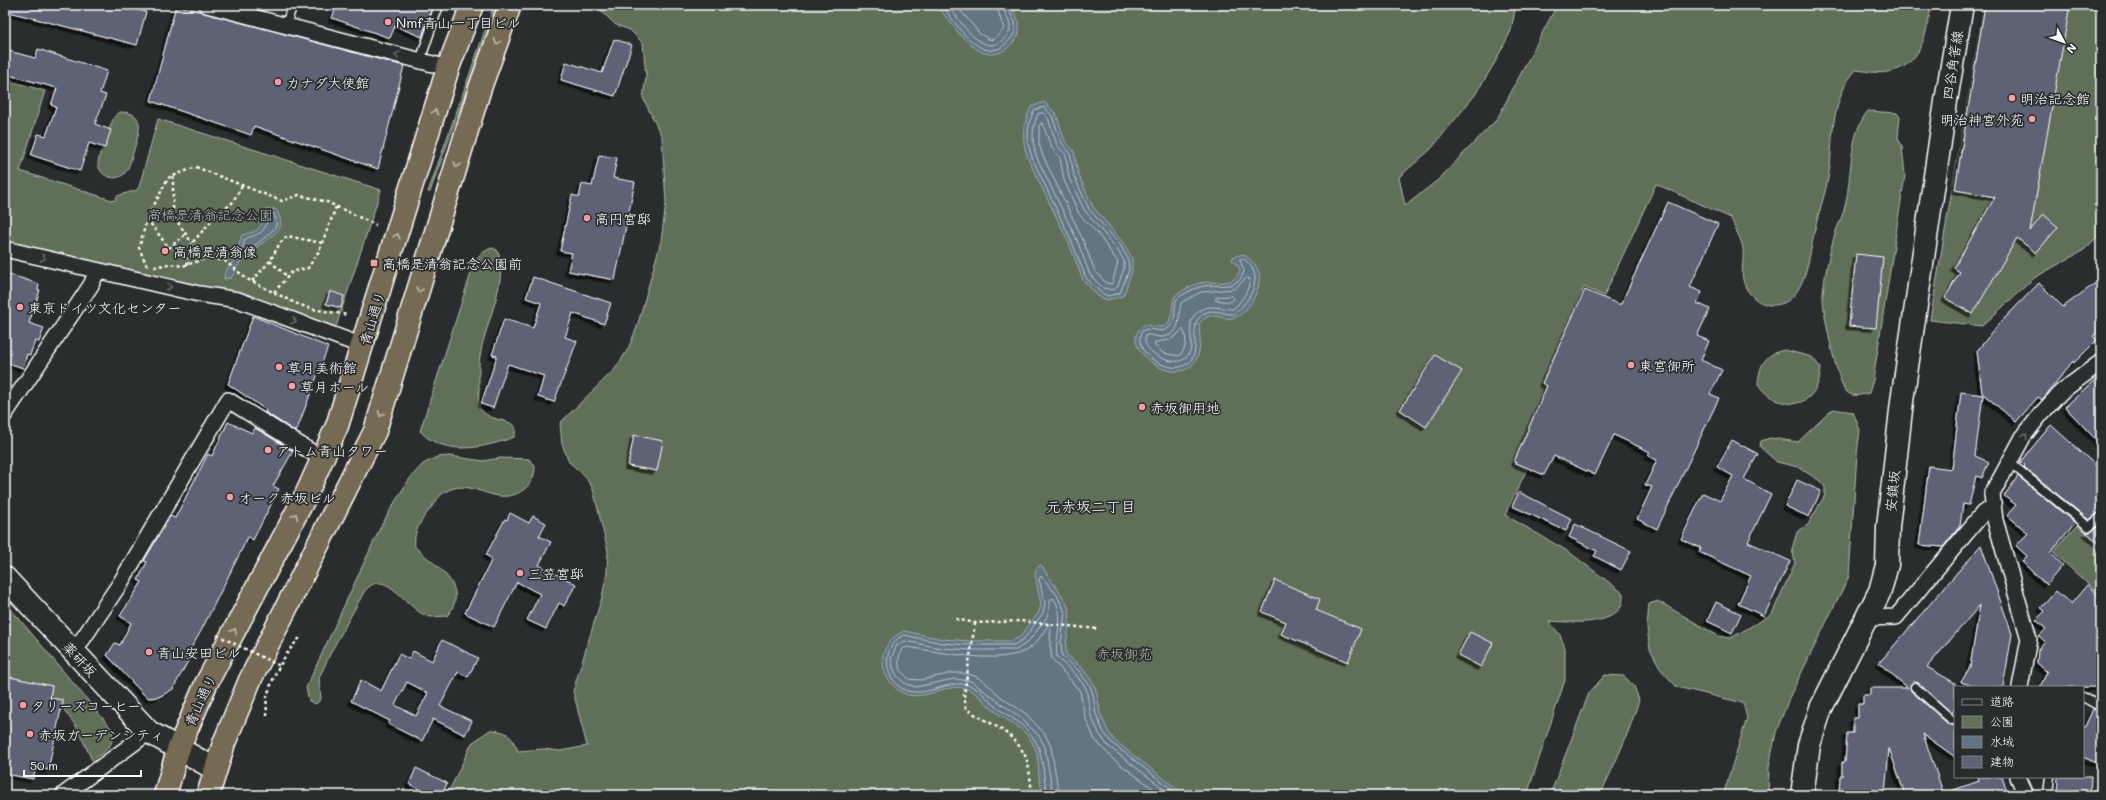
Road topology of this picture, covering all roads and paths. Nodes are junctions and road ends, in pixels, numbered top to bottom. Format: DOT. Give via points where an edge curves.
graph roads {
  1 [pos="293,5"];
  2 [pos="439,5"];
  3 [pos="472,5"];
  4 [pos="510,5"];
  5 [pos="1962,5"];
  6 [pos="213,6"];
  7 [pos="286,26"];
  8 [pos="420,60"];
  9 [pos="448,68"];
  10 [pos="1936,173"];
  11 [pos="173,176"];
  12 [pos="242,186"];
  13 [pos="336,207"];
  14 [pos="150,213"];
  15 [pos="173,215"];
  16 [pos="147,219"];
  17 [pos="376,225"];
  18 [pos="186,234"];
  19 [pos="192,243"];
  20 [pos="322,243"];
  21 [pos="5,249"];
  22 [pos="270,262"];
  23 [pos="187,265"];
  24 [pos="97,271"];
  25 [pos="288,277"];
  26 [pos="252,281"];
  27 [pos="274,292"];
  28 [pos="348,315"];
  29 [pos="363,346"];
  30 [pos="2099,367"];
  31 [pos="5,414"];
  32 [pos="323,459"];
  33 [pos="2009,462"];
  34 [pos="1993,508"];
  35 [pos="2101,517"];
  36 [pos="5,578"];
  37 [pos="1867,618"];
  38 [pos="956,619"];
  39 [pos="975,623"];
  40 [pos="1097,629"];
  41 [pos="217,635"];
  42 [pos="302,636"];
  43 [pos="74,652"];
  44 [pos="280,666"];
  45 [pos="2020,686"];
  46 [pos="1915,687"];
  47 [pos="2084,698"];
  48 [pos="2101,706"];
  49 [pos="267,716"];
  50 [pos="1954,720"];
  51 [pos="154,734"];
  52 [pos="178,750"];
  53 [pos="215,769"];
  54 [pos="2018,778"];
  55 [pos="2050,778"];
  56 [pos="2101,785"];
  57 [pos="62,795"];
  58 [pos="165,795"];
  59 [pos="208,795"];
  60 [pos="1032,795"];
  61 [pos="1802,795"];
  62 [pos="2026,795"];
  63 [pos="2048,795"];
  64 [pos="2100,795"];
  1 -- 7 [label="lane"];
  2 -- 8 [label="lane"];
  3 -- 9 [label="highway, 青山通り"];
  4 -- 53 [label="highway, one-way" via="480,88 375,431 250,680"];
  5 -- 10 [label="main road, 四谷角筈線"];
  6 -- 7 [label="street"];
  8 -- 7 [label="street, one-way"];
  8 -- 9 [label="street"];
  29 -- 9 [label="highway, 青山通り, one-way"];
  10 -- 37 [label="main road, 安鎮坂" via="1902,401 1888,527 1887,565 1880,591"];
  11 -- 12 [label="path" via="196,167"];
  11 -- 14 [label="path" via="168,178"];
  11 -- 15 [label="path"];
  12 -- 13 [label="path" via="282,201 299,195"];
  12 -- 19 [label="path" via="232,203 215,217"];
  13 -- 17 [label="path"];
  13 -- 20 [label="path"];
  14 -- 15 [label="path"];
  14 -- 16 [label="path"];
  15 -- 18 [label="path"];
  16 -- 18 [label="path" via="169,248"];
  16 -- 23 [label="path" via="139,248 148,269 169,264"];
  18 -- 19 [label="path"];
  19 -- 23 [label="path"];
  20 -- 22 [label="path" via="286,236"];
  20 -- 25 [label="path" via="308,268 292,272"];
  21 -- 24 [label="street, one-way"];
  22 -- 25 [label="path"];
  22 -- 26 [label="path"];
  23 -- 26 [label="path" via="208,258 225,261"];
  24 -- 29 [label="street, one-way" via="238,300"];
  24 -- 31 [label="street" via="91,285"];
  25 -- 27 [label="path"];
  26 -- 27 [label="path"];
  27 -- 28 [label="path" via="312,309"];
  29 -- 32 [label="highway, 青山通り" via="340,418"];
  33 -- 30 [label="street, one-way" via="2024,436 2061,392"];
  32 -- 43 [label="street" via="228,400 121,582"];
  52 -- 32 [label="highway, 青山通り, one-way" via="206,684"];
  33 -- 34 [label="street" via="1992,494"];
  33 -- 35 [label="lane" via="2089,527"];
  34 -- 37 [label="street" via="1983,513 1896,617"];
  34 -- 45 [label="street" via="2029,639"];
  36 -- 43 [label="main road, 薬研坂"];
  37 -- 61 [label="main road, 安鎮坂" via="1821,708 1809,745"];
  38 -- 39 [label="path"];
  39 -- 40 [label="path" via="1021,621"];
  39 -- 60 [label="path" via="964,695 966,709 1016,742 1027,763"];
  41 -- 44 [label="path, bridge"];
  42 -- 44 [label="path" via="292,644"];
  43 -- 51 [label="main road, 薬研坂"];
  44 -- 49 [label="path" via="267,698"];
  46 -- 50 [label="lane"];
  47 -- 48 [label="lane"];
  51 -- 52 [label="main road, 薬研坂"];
  51 -- 57 [label="street"];
  52 -- 53 [label="main road, 薬研坂"];
  52 -- 58 [label="highway, 青山通り"];
  53 -- 59 [label="highway"];
  54 -- 62 [label="street"];
  55 -- 63 [label="lane"];
  56 -- 64 [label="lane"];
}
